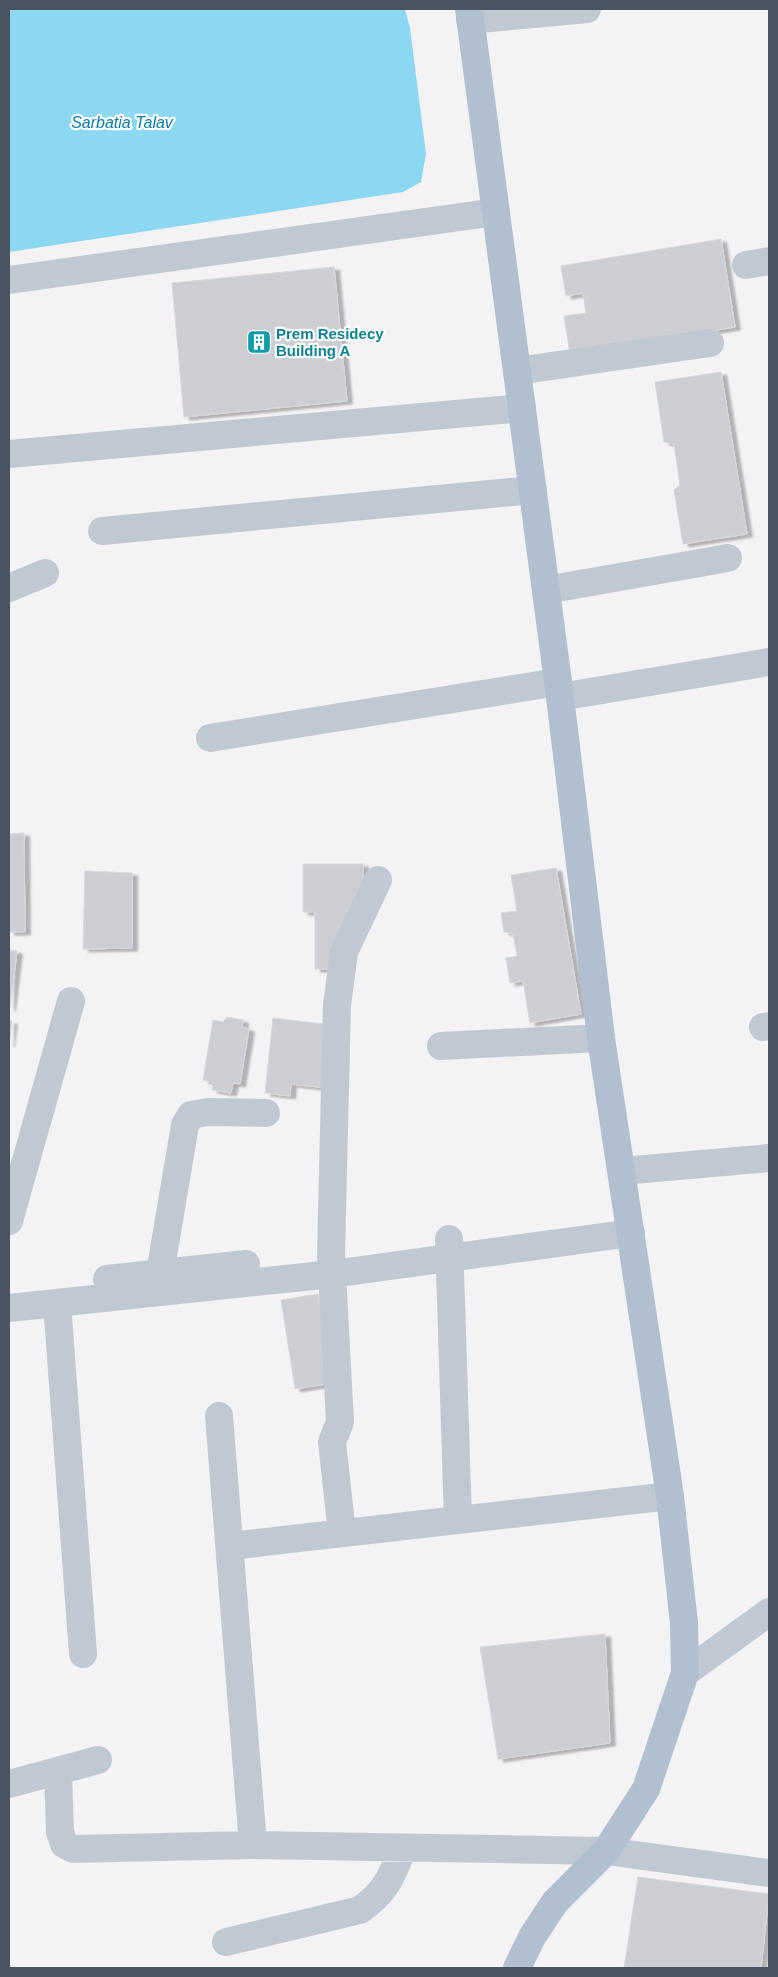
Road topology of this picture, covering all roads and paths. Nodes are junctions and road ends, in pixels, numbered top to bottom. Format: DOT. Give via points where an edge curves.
graph roads {
  1 [pos="587,9"];
  2 [pos="469,14"];
  3 [pos="496,212"];
  4 [pos="9,280"];
  5 [pos="710,343"];
  6 [pos="517,371"];
  7 [pos="522,408"];
  8 [pos="9,454"];
  9 [pos="533,490"];
  10 [pos="102,531"];
  11 [pos="728,558"];
  12 [pos="45,572"];
  13 [pos="9,588"];
  14 [pos="546,590"];
  15 [pos="769,662"];
  16 [pos="559,690"];
  17 [pos="210,738"];
  18 [pos="378,880"];
  19 [pos="71,1001"];
  20 [pos="601,1038"];
  21 [pos="440,1046"];
  22 [pos="266,1113"];
  23 [pos="769,1158"];
  24 [pos="622,1172"];
  25 [pos="9,1221"];
  26 [pos="630,1224"];
  27 [pos="449,1248"];
  28 [pos="332,1265"];
  29 [pos="158,1283"];
  30 [pos="9,1291"];
  31 [pos="57,1303"];
  32 [pos="9,1308"];
  33 [pos="219,1416"];
  34 [pos="670,1496"];
  35 [pos="458,1520"];
  36 [pos="342,1533"];
  37 [pos="230,1546"];
  38 [pos="769,1612"];
  39 [pos="83,1654"];
  40 [pos="685,1673"];
  41 [pos="98,1760"];
  42 [pos="58,1771"];
  43 [pos="9,1784"];
  44 [pos="253,1845"];
  45 [pos="403,1848"];
  46 [pos="606,1851"];
  47 [pos="769,1873"];
  48 [pos="226,1942"];
  49 [pos="517,1968"];
  1 -- 2 [label="street"];
  2 -- 3 [label="main road"];
  3 -- 4 [label="street"];
  3 -- 6 [label="main road"];
  5 -- 6 [label="street"];
  6 -- 7 [label="main road"];
  7 -- 8 [label="street"];
  7 -- 9 [label="main road"];
  9 -- 10 [label="street"];
  9 -- 14 [label="main road"];
  11 -- 14 [label="street"];
  12 -- 13 [label="street"];
  14 -- 16 [label="main road"];
  15 -- 16 [label="street"];
  16 -- 17 [label="street"];
  16 -- 20 [label="main road"];
  18 -- 28 [label="street" via="344,952 337,1005"];
  19 -- 25 [label="street"];
  20 -- 21 [label="street"];
  20 -- 24 [label="main road"];
  22 -- 29 [label="street" via="208,1112 192,1115 185,1125"];
  23 -- 24 [label="street"];
  24 -- 26 [label="main road"];
  26 -- 27 [label="street"];
  26 -- 34 [label="main road"];
  27 -- 28 [label="street"];
  27 -- 35 [label="street"];
  28 -- 29 [label="street"];
  28 -- 36 [label="street" via="340,1422 332,1442"];
  29 -- 30 [label="street"];
  29 -- 31 [label="street"];
  31 -- 32 [label="street"];
  31 -- 39 [label="street"];
  33 -- 37 [label="street"];
  34 -- 35 [label="street"];
  34 -- 40 [label="main road" via="684,1623"];
  35 -- 36 [label="street"];
  36 -- 37 [label="street"];
  37 -- 44 [label="street"];
  38 -- 40 [label="street"];
  40 -- 46 [label="main road" via="646,1789"];
  41 -- 42 [label="street"];
  42 -- 43 [label="street"];
  42 -- 44 [label="street" via="60,1832 64,1844 73,1849"];
  44 -- 45 [label="street"];
  45 -- 46 [label="street"];
  45 -- 48 [label="street" via="390,1880 376,1899 360,1910"];
  46 -- 47 [label="street"];
  46 -- 49 [label="main road" via="555,1902"];
}
